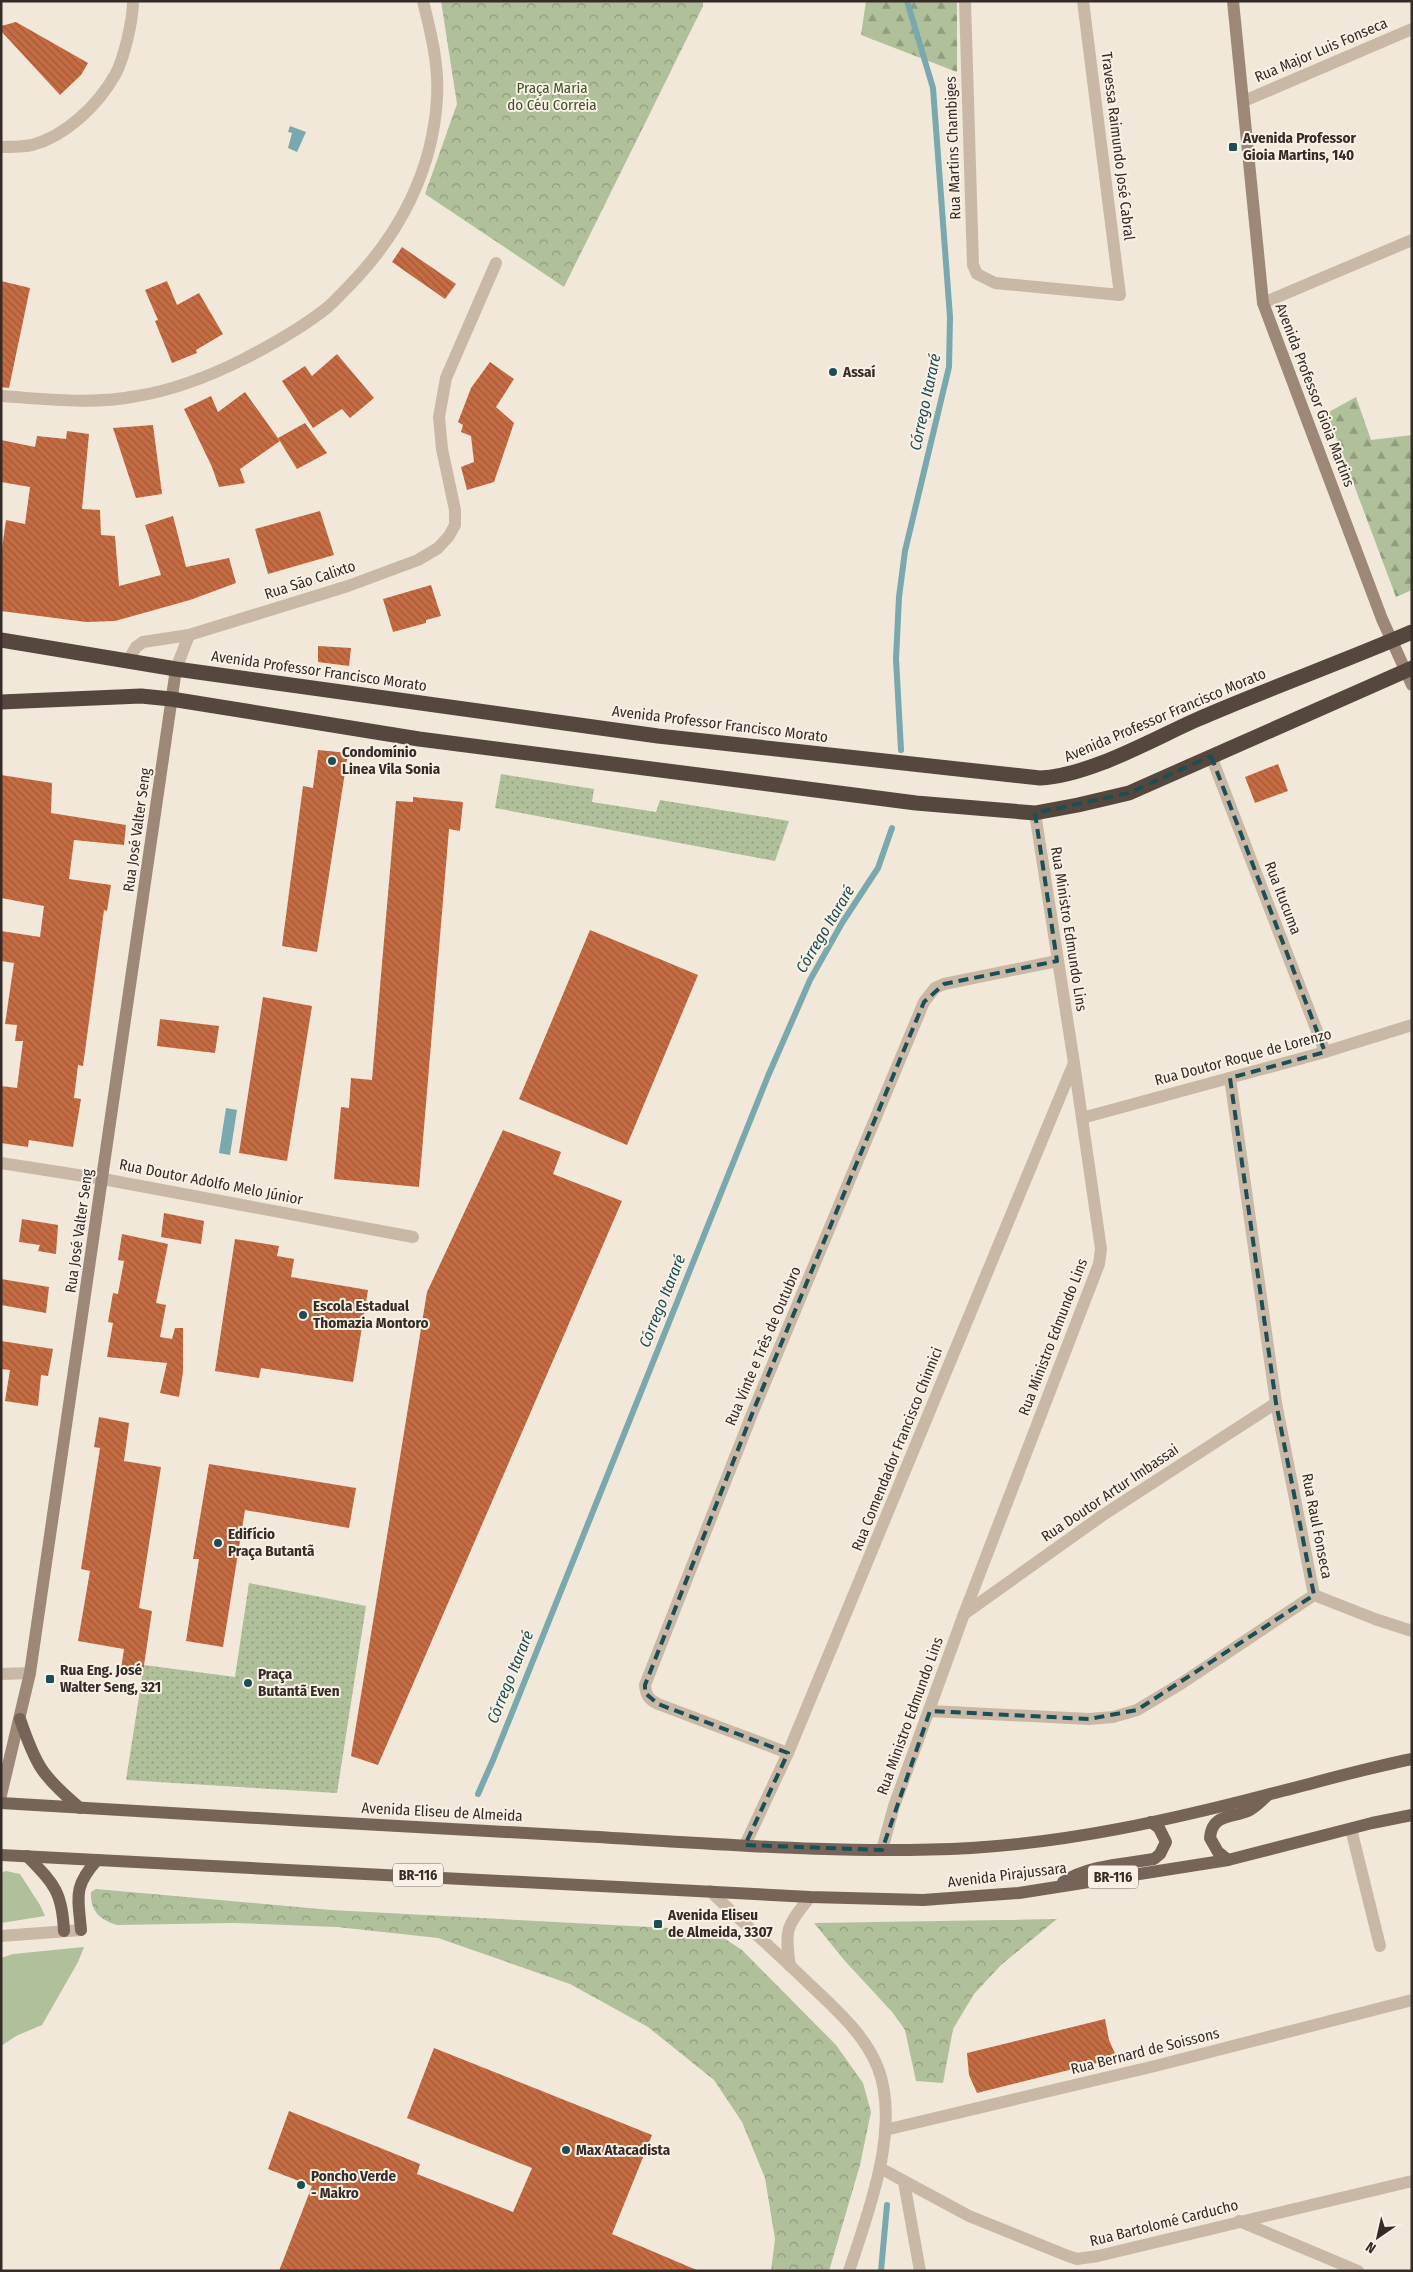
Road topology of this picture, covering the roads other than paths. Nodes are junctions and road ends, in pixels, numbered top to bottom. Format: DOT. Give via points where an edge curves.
graph roads {
  1 [pos="134,1"];
  2 [pos="423,1"];
  3 [pos="965,1"];
  4 [pos="1083,1"];
  5 [pos="1233,1"];
  6 [pos="1412,29"];
  7 [pos="1244,101"];
  8 [pos="1,147"];
  9 [pos="1412,240"];
  10 [pos="496,263"];
  11 [pos="1120,295"];
  12 [pos="1263,303"];
  13 [pos="1,396"];
  14 [pos="1412,632"];
  15 [pos="189,635"];
  16 [pos="1,640"];
  17 [pos="1392,641"];
  18 [pos="128,661"];
  19 [pos="176,669"];
  20 [pos="1409,675"];
  21 [pos="171,699"];
  22 [pos="1,702"];
  23 [pos="1211,756"];
  24 [pos="1034,813"];
  25 [pos="1057,961"];
  26 [pos="1412,1025"];
  27 [pos="1325,1052"];
  28 [pos="1074,1063"];
  29 [pos="1230,1078"];
  30 [pos="1082,1118"];
  31 [pos="1,1163"];
  32 [pos="103,1178"];
  33 [pos="413,1237"];
  34 [pos="1276,1403"];
  35 [pos="1314,1595"];
  36 [pos="964,1614"];
  37 [pos="1412,1631"];
  38 [pos="30,1673"];
  39 [pos="1,1674"];
  40 [pos="930,1711"];
  41 [pos="20,1719"];
  42 [pos="788,1752"];
  43 [pos="1412,1759"];
  44 [pos="1,1795"];
  45 [pos="1269,1795"];
  46 [pos="1,1804"];
  47 [pos="80,1808"];
  48 [pos="1412,1815"];
  49 [pos="1152,1822"];
  50 [pos="1352,1829"];
  51 [pos="745,1845"];
  52 [pos="882,1850"];
  53 [pos="1,1855"];
  54 [pos="26,1856"];
  55 [pos="98,1860"];
  56 [pos="1228,1860"];
  57 [pos="1057,1886"];
  58 [pos="710,1891"];
  59 [pos="810,1897"];
  60 [pos="81,1930"];
  61 [pos="64,1931"];
  62 [pos="1,1936"];
  63 [pos="1380,1946"];
  64 [pos="790,1966"];
  65 [pos="1412,2000"];
  66 [pos="885,2130"];
  67 [pos="880,2168"];
  68 [pos="1412,2181"];
  69 [pos="904,2182"];
  70 [pos="1239,2221"];
  71 [pos="849,2271"];
  72 [pos="920,2271"];
  73 [pos="1358,2271"];
  1 -- 8 [label="street" via="133,18 116,74 89,110 56,135 32,145"];
  2 -- 13 [label="street" via="434,44 437,98 427,160 398,224 372,262 328,307 272,345 172,389 135,397 76,402"];
  3 -- 11 [label="street, Rua Martins Chambiges" via="973,265 977,274 995,283"];
  4 -- 11 [label="street, Travessa Raimundo José Cabral"];
  5 -- 7 [label="street, Avenida Professor Gioia Martins"];
  6 -- 7 [label="street, Rua Major Luis Fonseca"];
  7 -- 12 [label="street, Avenida Professor Gioia Martins"];
  9 -- 12 [label="street"];
  10 -- 15 [label="street, Rua São Calixto" via="446,378 439,417 442,450 455,510 455,525 449,536 438,548 418,560"];
  12 -- 17 [label="street, Avenida Professor Gioia Martins"];
  14 -- 17 [label="highway, Avenida Professor Francisco Morato"];
  15 -- 18 [label="street, Rua São Calixto" via="143,642"];
  15 -- 19 [label="street"];
  16 -- 18 [label="highway, Avenida Professor Francisco Morato"];
  17 -- 19 [label="highway, Avenida Professor Francisco Morato" via="1087,768 1060,777 1040,778 664,737"];
  17 -- 20 [label="street, Avenida Professor Gioia Martins"];
  18 -- 19 [label="highway, Avenida Professor Francisco Morato"];
  19 -- 21 [label="street, Rua José Valter Seng"];
  20 -- 23 [label="highway"];
  21 -- 22 [label="highway" via="141,696"];
  21 -- 24 [label="highway" via="418,739 916,803"];
  21 -- 32 [label="street, Rua José Valter Seng"];
  23 -- 24 [label="highway" via="1129,793"];
  23 -- 27 [label="street, Rua Itucuma"];
  24 -- 25 [label="street, Rua Ministro Edmundo Lins"];
  25 -- 28 [label="street, Rua Ministro Edmundo Lins"];
  25 -- 42 [label="street, Rua Vinte e Três de Outubro" via="944,984 924,1002 754,1409 645,1684 650,1700 658,1704"];
  26 -- 27 [label="street, Rua Doutor Roque de Lorenzo"];
  27 -- 29 [label="street, Rua Doutor Roque de Lorenzo"];
  28 -- 30 [label="street, Rua Ministro Edmundo Lins"];
  28 -- 42 [label="street, Rua Comendador Francisco Chinnici"];
  29 -- 30 [label="street, Rua Doutor Roque de Lorenzo"];
  29 -- 34 [label="street, Rua Raul Fonseca"];
  30 -- 36 [label="street, Rua Ministro Edmundo Lins" via="1101,1249 1099,1264"];
  31 -- 32 [label="street, Rua Doutor Adolfo Melo Júnior"];
  32 -- 33 [label="street, Rua Doutor Adolfo Melo Júnior"];
  32 -- 38 [label="street, Rua José Valter Seng"];
  34 -- 35 [label="street, Rua Raul Fonseca"];
  34 -- 36 [label="street, Rua Doutor Artur Imbassai" via="1103,1515"];
  35 -- 37 [label="street"];
  35 -- 40 [label="street, Rua Raul Fonseca" via="1137,1710 1089,1720"];
  36 -- 40 [label="street, Rua Ministro Edmundo Lins"];
  38 -- 39 [label="street"];
  38 -- 41 [label="street, Rua José Valter Seng"];
  40 -- 52 [label="street, Rua Ministro Edmundo Lins" via="894,1806"];
  41 -- 44 [label="street, Rua José Valter Seng"];
  41 -- 47 [label="main road" via="36,1763"];
  42 -- 51 [label="street, Rua Comendador Francisco Chinnici"];
  43 -- 45 [label="main road, Avenida Pirajussara" via="1364,1768"];
  45 -- 49 [label="main road, Avenida Pirajussara"];
  45 -- 56 [label="main road" via="1248,1811 1224,1817 1213,1826 1210,1838 1218,1852"];
  46 -- 47 [label="main road, Avenida Eliseu de Almeida"];
  47 -- 51 [label="main road, Avenida Eliseu de Almeida"];
  48 -- 50 [label="main road, Avenida Pirajussara / BR-116"];
  49 -- 52 [label="main road, Avenida Pirajussara" via="1014,1844"];
  49 -- 57 [label="main road" via="1166,1842 1154,1859 1094,1869 1073,1875"];
  50 -- 56 [label="main road, Avenida Pirajussara / BR-116"];
  50 -- 63 [label="street"];
  51 -- 52 [label="main road, Avenida Eliseu de Almeida"];
  53 -- 54 [label="main road, BR-116"];
  54 -- 55 [label="main road, BR-116"];
  54 -- 61 [label="main road" via="50,1879 57,1891 63,1908"];
  55 -- 58 [label="main road, BR-116"];
  55 -- 60 [label="main road" via="77,1893"];
  56 -- 57 [label="main road, Avenida Pirajussara / BR-116"];
  57 -- 59 [label="main road, Avenida Pirajussara / BR-116" via="949,1899"];
  58 -- 59 [label="main road, BR-116"];
  58 -- 64 [label="street"];
  59 -- 64 [label="street" via="790,1922 787,1931"];
  60 -- 61 [label="street"];
  61 -- 62 [label="street"];
  64 -- 66 [label="street" via="838,2012 866,2045 878,2070 885,2102"];
  65 -- 66 [label="street, Rua Bernard de Soissons" via="1155,2066"];
  66 -- 67 [label="street"];
  67 -- 69 [label="street, Rua Bartolomé Carducho"];
  67 -- 71 [label="street" via="872,2204"];
  68 -- 70 [label="street, Rua Bartolomé Carducho"];
  69 -- 70 [label="street, Rua Bartolomé Carducho" via="969,2216 1077,2259"];
  69 -- 72 [label="street"];
  70 -- 73 [label="street"];
}
